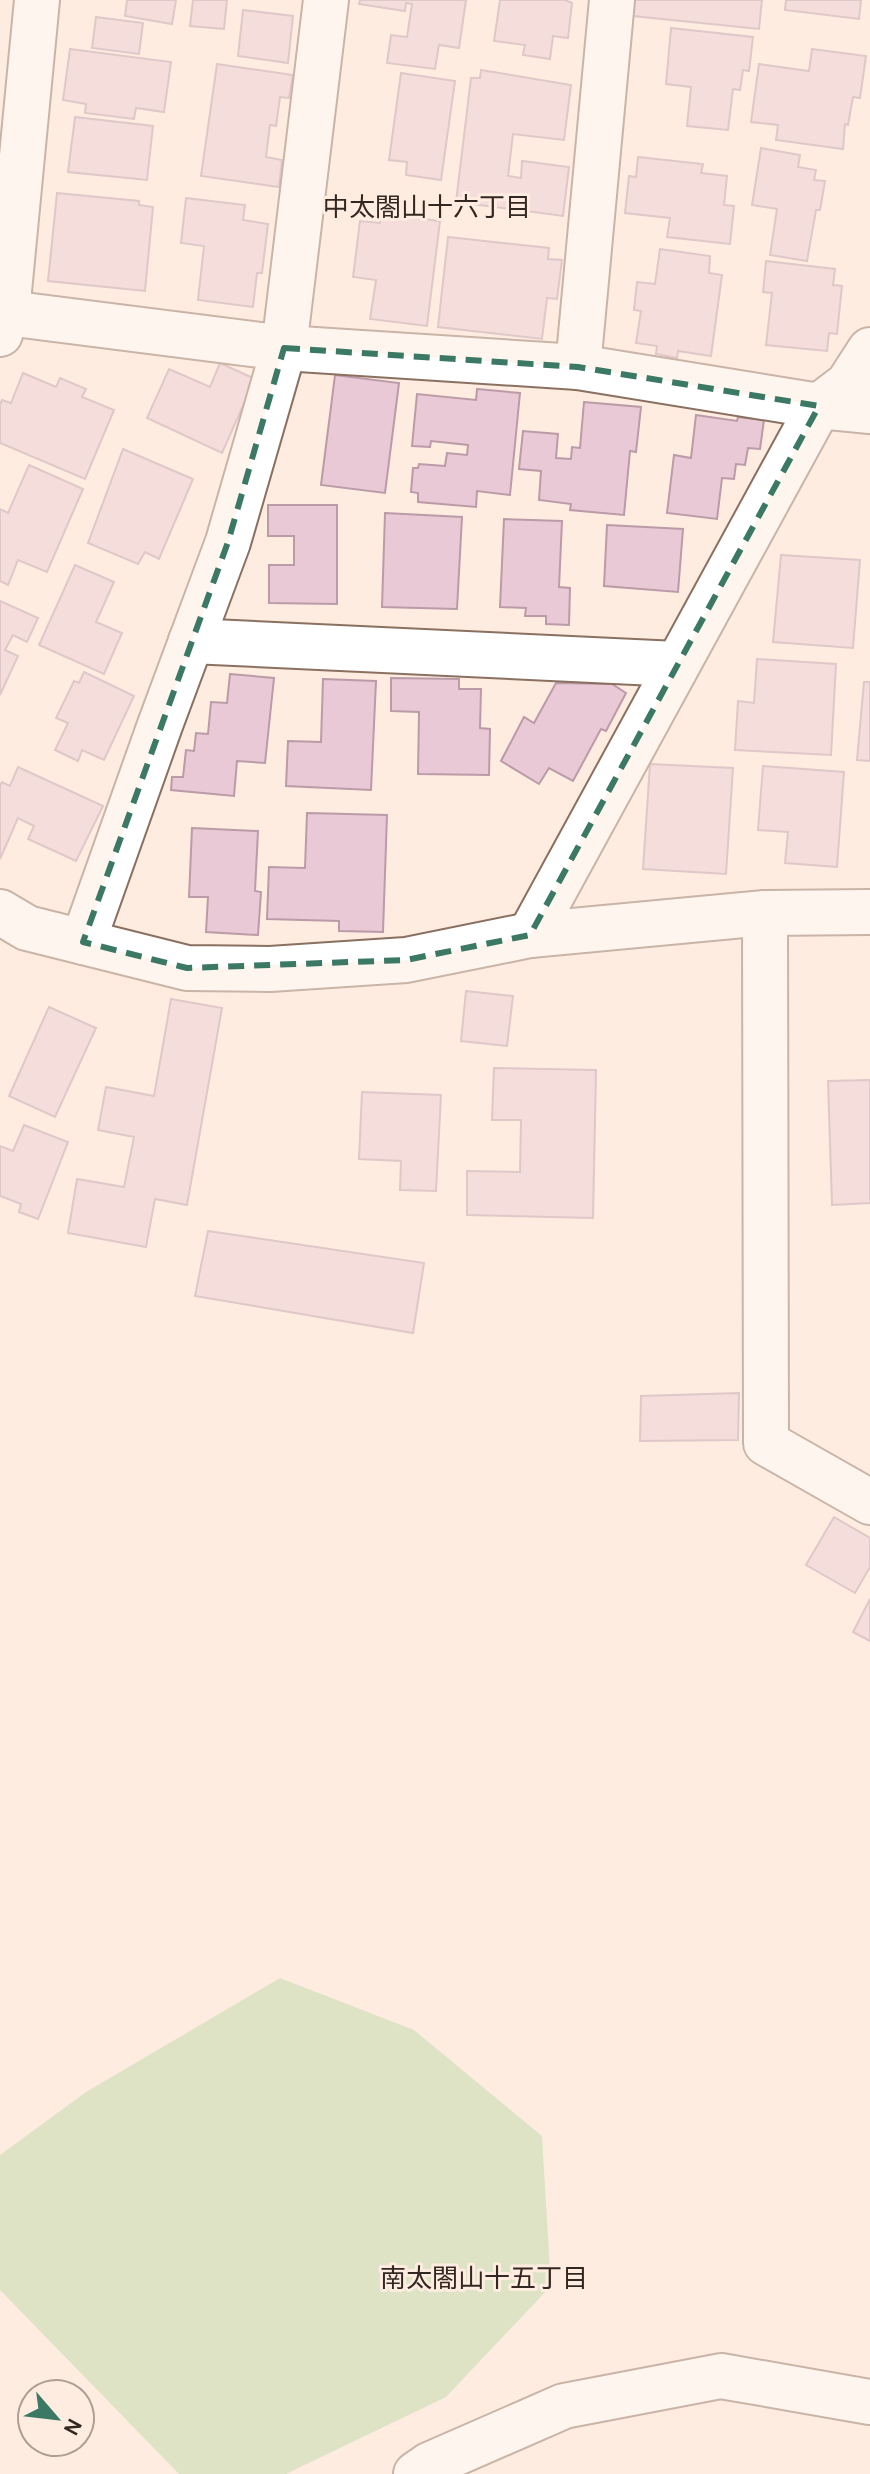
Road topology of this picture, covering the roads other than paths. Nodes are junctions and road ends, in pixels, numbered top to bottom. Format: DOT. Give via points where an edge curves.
graph roads {
  1 [pos="37,0"];
  2 [pos="326,0"];
  3 [pos="612,0"];
  4 [pos="2,319"];
  5 [pos="284,348"];
  6 [pos="870,350"];
  7 [pos="578,367"];
  8 [pos="819,406"];
  9 [pos="870,411"];
  10 [pos="191,641"];
  11 [pos="677,664"];
  12 [pos="0,912"];
  13 [pos="870,912"];
  14 [pos="765,913"];
  15 [pos="530,935"];
  16 [pos="83,942"];
  17 [pos="870,1502"];
  18 [pos="870,2402"];
  19 [pos="416,2474"];
  1 -- 4 [label="street"];
  2 -- 5 [label="street"];
  3 -- 7 [label="street"];
  4 -- 5 [label="street"];
  5 -- 7 [label="street"];
  5 -- 10 [label="street" via="228,542"];
  6 -- 8 [label="street" via="848,384"];
  7 -- 8 [label="street"];
  8 -- 9 [label="street"];
  8 -- 11 [label="street"];
  10 -- 11 [label="street"];
  10 -- 16 [label="street"];
  11 -- 15 [label="street"];
  12 -- 16 [label="street" via="27,928"];
  13 -- 14 [label="street"];
  14 -- 15 [label="street"];
  14 -- 17 [label="street" via="766,1443"];
  15 -- 16 [label="street" via="406,960 270,969 187,968"];
  18 -- 19 [label="street" via="721,2376 564,2406"];
}
